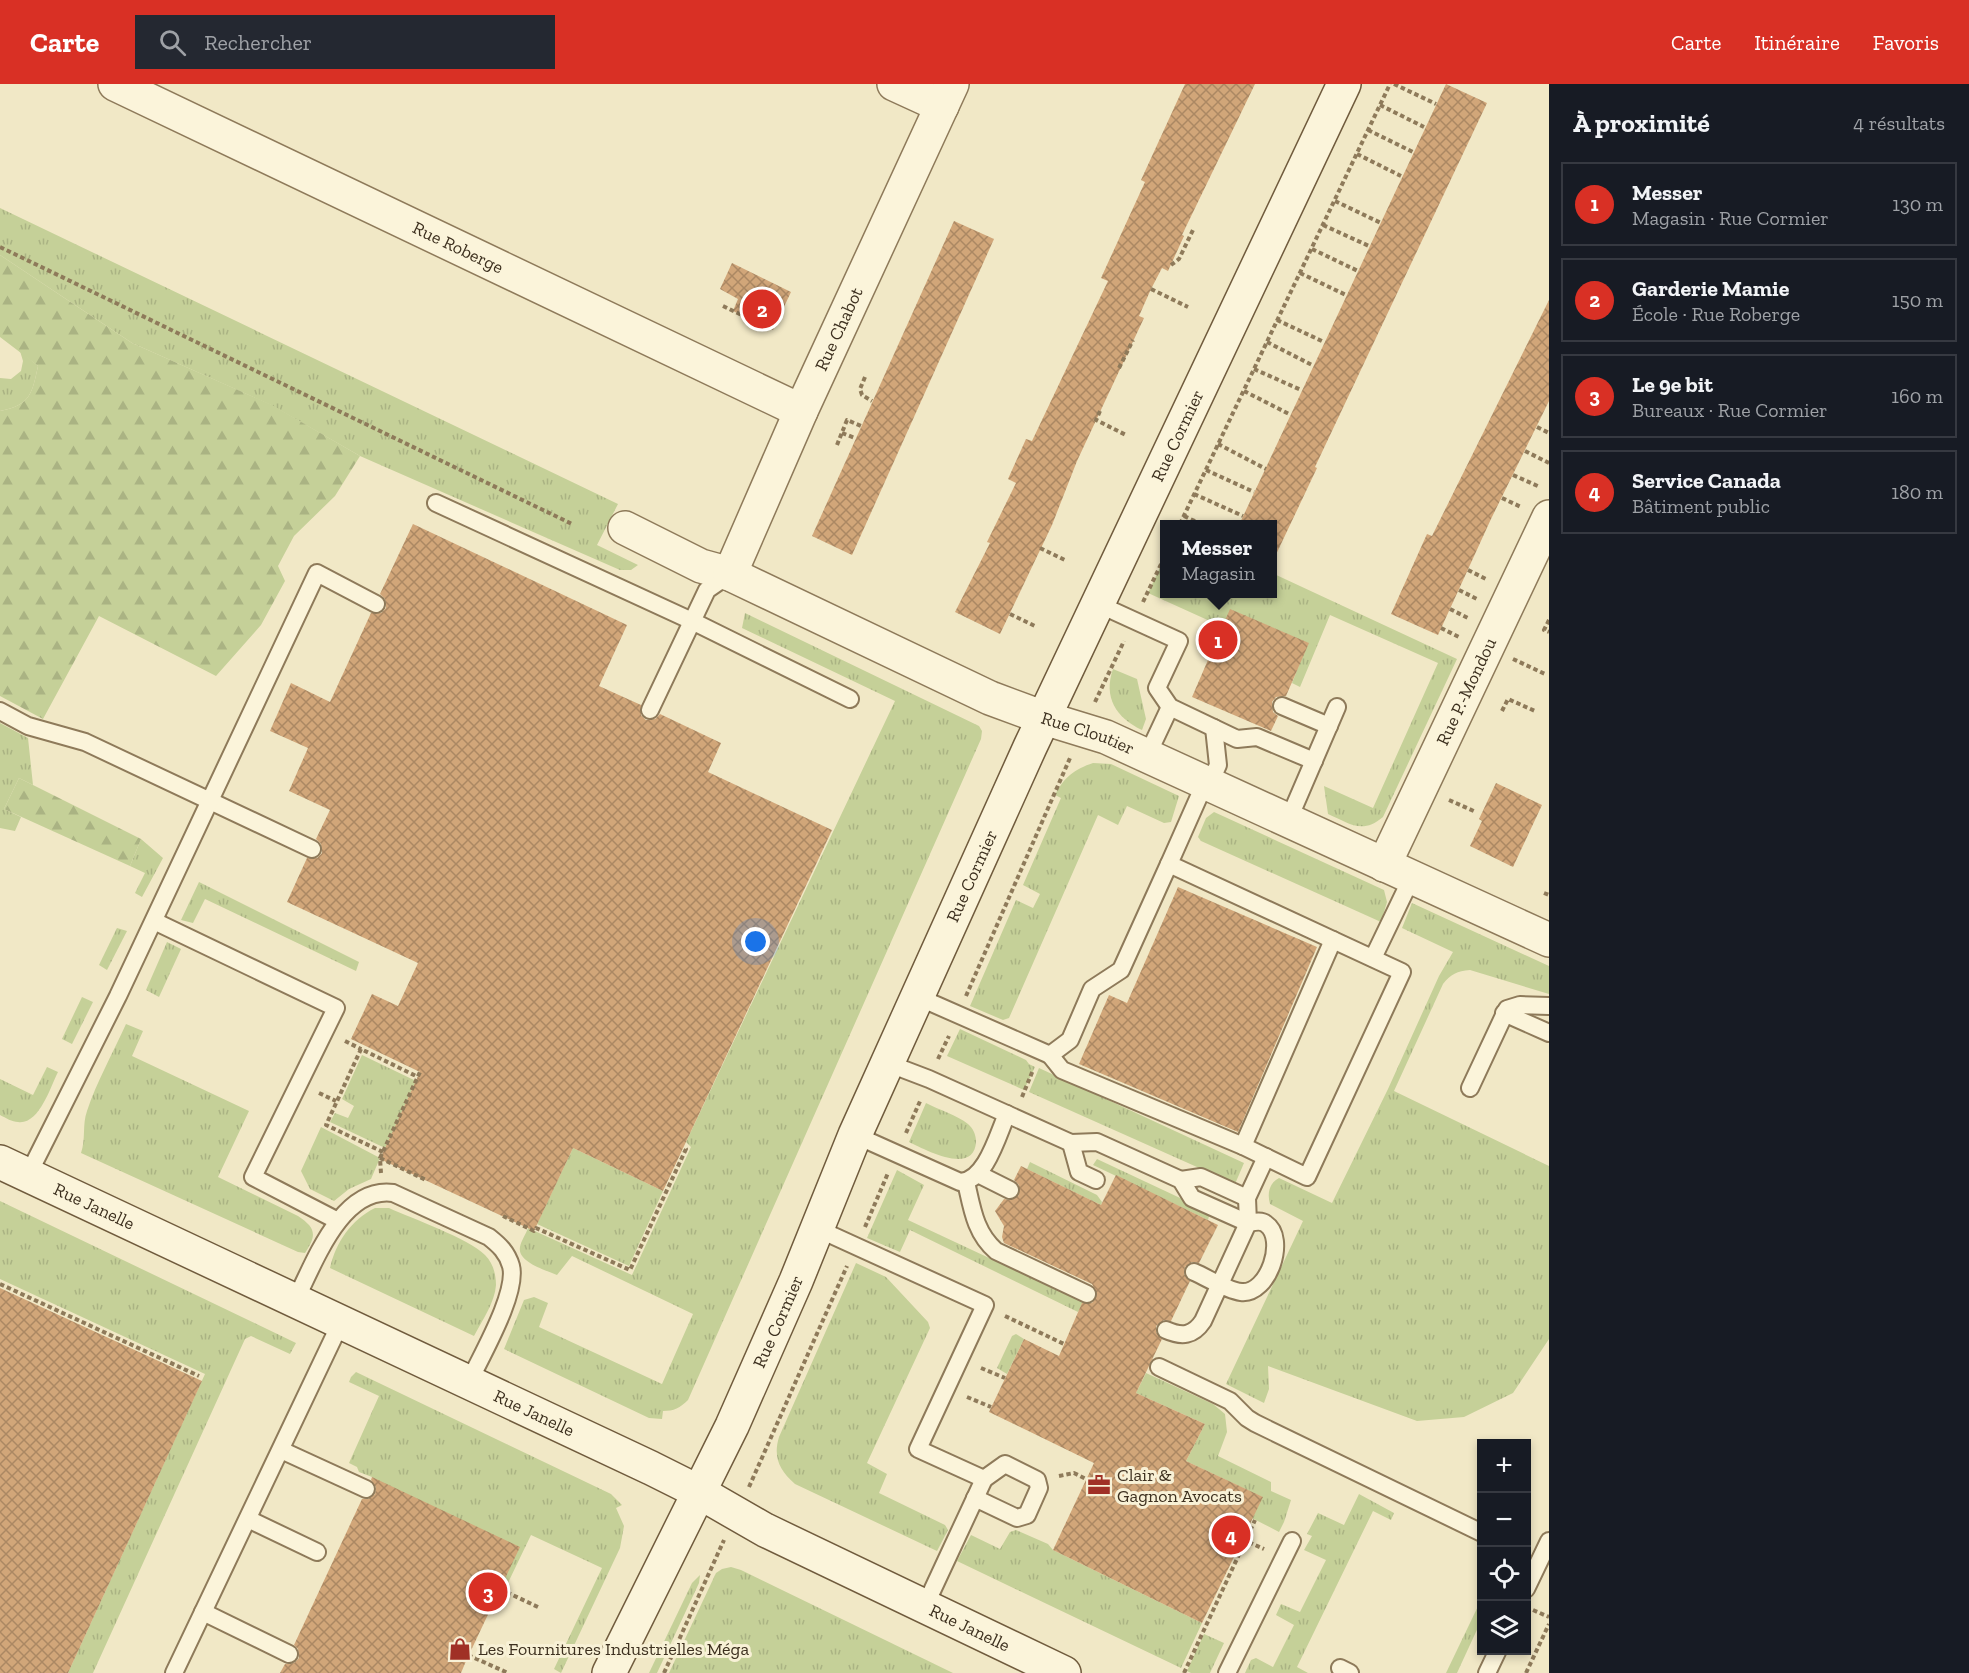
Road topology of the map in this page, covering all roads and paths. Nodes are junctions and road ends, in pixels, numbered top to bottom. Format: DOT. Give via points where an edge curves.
graph roads {
  1 [pos="115,84"];
  2 [pos="894,84"];
  3 [pos="1344,84"];
  4 [pos="1392,84"];
  5 [pos="947,95"];
  6 [pos="1436,104"];
  7 [pos="1380,105"];
  8 [pos="1424,128"];
  9 [pos="1368,130"];
  10 [pos="1413,152"];
  11 [pos="1357,154"];
  12 [pos="1401,176"];
  13 [pos="1335,201"];
  14 [pos="1381,223"];
  15 [pos="1323,225"];
  16 [pos="1193,230"];
  17 [pos="1369,246"];
  18 [pos="0,247"];
  19 [pos="1312,249"];
  20 [pos="1170,265"];
  21 [pos="1358,271"];
  22 [pos="1300,273"];
  23 [pos="1151,289"];
  24 [pos="1346,295"];
  25 [pos="723,306"];
  26 [pos="1188,307"];
  27 [pos="748,318"];
  28 [pos="1277,320"];
  29 [pos="1133,340"];
  30 [pos="1267,342"];
  31 [pos="1324,342"];
  32 [pos="1312,365"];
  33 [pos="1119,368"];
  34 [pos="1254,369"];
  35 [pos="865,377"];
  36 [pos="1301,390"];
  37 [pos="1244,391"];
  38 [pos="872,401"];
  39 [pos="801,411"];
  40 [pos="1100,411"];
  41 [pos="1289,414"];
  42 [pos="861,426"];
  43 [pos="1537,426"];
  44 [pos="842,433"];
  45 [pos="1549,433"];
  46 [pos="1126,435"];
  47 [pos="855,438"];
  48 [pos="1218,444"];
  49 [pos="837,445"];
  50 [pos="1525,450"];
  51 [pos="1549,463"];
  52 [pos="1266,468"];
  53 [pos="1206,470"];
  54 [pos="1513,475"];
  55 [pos="1549,491"];
  56 [pos="1254,492"];
  57 [pos="1194,494"];
  58 [pos="436,503"];
  59 [pos="1184,516"];
  60 [pos="1243,516"];
  61 [pos="1549,517"];
  62 [pos="1182,520"];
  63 [pos="1192,520"];
  64 [pos="572,524"];
  65 [pos="625,528"];
  66 [pos="1040,548"];
  67 [pos="1067,561"];
  68 [pos="730,574"];
  69 [pos="376,604"];
  70 [pos="1098,604"];
  71 [pos="1010,614"];
  72 [pos="1549,620"];
  73 [pos="692,621"];
  74 [pos="1035,626"];
  75 [pos="1549,632"];
  76 [pos="849,699"];
  77 [pos="1282,706"];
  78 [pos="1170,707"];
  79 [pos="1337,707"];
  80 [pos="650,710"];
  81 [pos="0,711"];
  82 [pos="1502,711"];
  83 [pos="1535,711"];
  84 [pos="1044,718"];
  85 [pos="1329,726"];
  86 [pos="1214,728"];
  87 [pos="1147,756"];
  88 [pos="1069,761"];
  89 [pos="1314,761"];
  90 [pos="1207,784"];
  91 [pos="210,802"];
  92 [pos="1288,821"];
  93 [pos="312,849"];
  94 [pos="1169,864"];
  95 [pos="1398,872"];
  96 [pos="154,921"];
  97 [pos="1333,939"];
  98 [pos="1549,940"];
  99 [pos="1373,958"];
  100 [pos="918,996"];
  101 [pos="963,1002"];
  102 [pos="1549,1006"];
  103 [pos="1504,1013"];
  104 [pos="952,1027"];
  105 [pos="1549,1033"];
  106 [pos="941,1053"];
  107 [pos="1050,1055"];
  108 [pos="887,1063"];
  109 [pos="1035,1066"];
  110 [pos="1470,1088"];
  111 [pos="1024,1090"];
  112 [pos="920,1101"];
  113 [pos="1007,1114"];
  114 [pos="855,1135"];
  115 [pos="903,1139"];
  116 [pos="1071,1143"];
  117 [pos="1243,1146"];
  118 [pos="684,1148"];
  119 [pos="383,1152"];
  120 [pos="1266,1157"];
  121 [pos="14,1168"];
  122 [pos="890,1168"];
  123 [pos="972,1178"];
  124 [pos="1096,1180"];
  125 [pos="1181,1180"];
  126 [pos="433,1184"];
  127 [pos="1010,1190"];
  128 [pos="1247,1198"];
  129 [pos="496,1213"];
  130 [pos="338,1221"];
  131 [pos="1248,1223"];
  132 [pos="816,1228"];
  133 [pos="856,1247"];
  134 [pos="1194,1272"];
  135 [pos="0,1284"];
  136 [pos="1220,1284"];
  137 [pos="1087,1294"];
  138 [pos="296,1301"];
  139 [pos="985,1305"];
  140 [pos="341,1322"];
  141 [pos="1166,1330"];
  142 [pos="1064,1344"];
  143 [pos="1159,1367"];
  144 [pos="994,1374"];
  145 [pos="199,1376"];
  146 [pos="1005,1378"];
  147 [pos="469,1382"];
  148 [pos="981,1402"];
  149 [pos="991,1407"];
  150 [pos="281,1450"];
  151 [pos="764,1458"];
  152 [pos="1074,1473"];
  153 [pos="984,1479"];
  154 [pos="1086,1479"];
  155 [pos="366,1490"];
  156 [pos="699,1492"];
  157 [pos="975,1498"];
  158 [pos="248,1519"];
  159 [pos="1255,1520"];
  160 [pos="1477,1531"];
  161 [pos="1244,1540"];
  162 [pos="1292,1540"];
  163 [pos="1549,1541"];
  164 [pos="1270,1551"];
  165 [pos="317,1552"];
  166 [pos="1533,1559"];
  167 [pos="710,1569"];
  168 [pos="500,1588"];
  169 [pos="925,1606"];
  170 [pos="540,1608"];
  171 [pos="1531,1609"];
  172 [pos="203,1612"];
  173 [pos="1549,1617"];
  174 [pos="1549,1624"];
  175 [pos="1548,1630"];
  176 [pos="290,1654"];
  177 [pos="468,1655"];
  178 [pos="1496,1655"];
  179 [pos="174,1673"];
  180 [pos="508,1673"];
  181 [pos="609,1673"];
  182 [pos="664,1673"];
  183 [pos="1064,1673"];
  184 [pos="1184,1673"];
  185 [pos="1227,1673"];
  186 [pos="1487,1673"];
  187 [pos="1526,1673"];
  1 -- 39 [label="street, Rue Roberge"];
  2 -- 5 [label="street"];
  3 -- 70 [label="street, Rue Cormier"];
  4 -- 6 [label="path"];
  4 -- 62 [label="path"];
  5 -- 39 [label="street, Rue Chabot"];
  7 -- 8 [label="path"];
  9 -- 10 [label="path"];
  11 -- 12 [label="path"];
  13 -- 14 [label="path"];
  15 -- 17 [label="path"];
  16 -- 20 [label="path" via="1179,259"];
  18 -- 64 [label="path"];
  19 -- 21 [label="path"];
  22 -- 24 [label="path"];
  23 -- 26 [label="path"];
  25 -- 27 [label="path"];
  28 -- 31 [label="path"];
  29 -- 33 [label="path"];
  30 -- 32 [label="path"];
  34 -- 36 [label="path"];
  35 -- 38 [label="path" via="860,389"];
  37 -- 41 [label="path"];
  39 -- 68 [label="street, Rue Chabot"];
  40 -- 46 [label="path" via="1096,420"];
  42 -- 44 [label="path" via="847,420"];
  43 -- 45 [label="path"];
  44 -- 47 [label="path"];
  44 -- 49 [label="path"];
  48 -- 52 [label="path"];
  50 -- 51 [label="path"];
  53 -- 56 [label="path"];
  54 -- 55 [label="path"];
  57 -- 60 [label="path"];
  58 -- 73 [label="lane"];
  59 -- 63 [label="path"];
  61 -- 95 [label="street, Rue P.-Mondou"];
  65 -- 68 [label="street, Rue Cloutier" via="701,566"];
  66 -- 67 [label="path"];
  68 -- 73 [label="lane" via="707,590"];
  68 -- 84 [label="street, Rue Cloutier" via="990,698"];
  69 -- 91 [label="lane" via="317,573"];
  70 -- 78 [label="lane" via="1179,641 1157,688"];
  70 -- 84 [label="street, Rue Cormier"];
  71 -- 74 [label="path"];
  72 -- 75 [label="path" via="1544,630"];
  73 -- 76 [label="lane"];
  73 -- 80 [label="lane"];
  77 -- 85 [label="lane"];
  78 -- 86 [label="lane"];
  78 -- 87 [label="lane"];
  79 -- 85 [label="lane"];
  81 -- 91 [label="lane" via="28,726 85,742"];
  82 -- 83 [label="path" via="1508,699"];
  84 -- 87 [label="street, Rue Cloutier" via="1106,737"];
  84 -- 100 [label="street, Rue Cormier"];
  85 -- 89 [label="lane"];
  86 -- 89 [label="lane" via="1237,739 1257,736"];
  86 -- 90 [label="lane" via="1218,765"];
  87 -- 90 [label="street, Rue Cloutier"];
  88 -- 101 [label="path"];
  89 -- 92 [label="lane"];
  90 -- 92 [label="street, Rue Cloutier"];
  90 -- 94 [label="lane"];
  91 -- 93 [label="lane"];
  91 -- 96 [label="lane"];
  92 -- 95 [label="street, Rue Cloutier"];
  94 -- 97 [label="lane"];
  94 -- 107 [label="lane" via="1121,970 1092,989 1070,1040"];
  95 -- 98 [label="street, Rue Cloutier"];
  95 -- 99 [label="lane"];
  96 -- 121 [label="lane"];
  96 -- 130 [label="lane" via="336,1008 253,1177"];
  97 -- 99 [label="lane"];
  97 -- 117 [label="lane"];
  99 -- 120 [label="lane" via="1402,972 1307,1177"];
  100 -- 107 [label="lane"];
  100 -- 108 [label="street, Rue Cormier"];
  102 -- 103 [label="lane" via="1520,1005"];
  103 -- 105 [label="lane"];
  103 -- 110 [label="lane"];
  104 -- 106 [label="path"];
  107 -- 117 [label="lane" via="1062,1070"];
  108 -- 113 [label="lane"];
  108 -- 114 [label="street, Rue Cormier"];
  109 -- 111 [label="path"];
  112 -- 115 [label="path"];
  113 -- 116 [label="lane"];
  113 -- 123 [label="lane" via="989,1157"];
  114 -- 123 [label="lane" via="960,1182"];
  114 -- 132 [label="street, Rue Cormier"];
  116 -- 124 [label="lane" via="1078,1172"];
  116 -- 125 [label="lane" via="1097,1142"];
  117 -- 120 [label="lane"];
  118 -- 129 [label="path" via="630,1270"];
  119 -- 119 [label="path" via="419,1074 361,1049 326,1125"];
  119 -- 126 [label="path" via="380,1158"];
  120 -- 128 [label="lane"];
  121 -- 138 [label="street, Rue Janelle"];
  122 -- 133 [label="path"];
  123 -- 127 [label="lane"];
  123 -- 137 [label="lane" via="975,1221 988,1245"];
  125 -- 128 [label="lane" via="1201,1177"];
  125 -- 131 [label="lane" via="1192,1198"];
  128 -- 131 [label="lane"];
  130 -- 138 [label="lane"];
  130 -- 147 [label="lane" via="372,1194 393,1193 489,1237 502,1247 511,1265 510,1292"];
  131 -- 136 [label="lane"];
  131 -- 136 [label="lane" via="1258,1221 1272,1231 1274,1259 1269,1273 1254,1290 1241,1292"];
  132 -- 133 [label="lane"];
  132 -- 156 [label="street, Rue Cormier" via="796,1281"];
  133 -- 139 [label="lane"];
  133 -- 151 [label="path"];
  134 -- 136 [label="lane"];
  135 -- 145 [label="path"];
  136 -- 141 [label="lane" via="1198,1329 1185,1335"];
  138 -- 140 [label="street, Rue Janelle"];
  139 -- 142 [label="path"];
  139 -- 153 [label="lane" via="918,1449"];
  140 -- 147 [label="street, Rue Janelle"];
  140 -- 150 [label="lane"];
  143 -- 160 [label="lane" via="1230,1401 1256,1423"];
  144 -- 146 [label="path"];
  147 -- 156 [label="street, Rue Janelle"];
  148 -- 149 [label="path"];
  150 -- 155 [label="lane"];
  150 -- 158 [label="lane"];
  152 -- 154 [label="path"];
  153 -- 157 [label="lane"];
  153 -- 157 [label="lane" via="1005,1464 1037,1480 1039,1488 1027,1515 1017,1518"];
  156 -- 169 [label="street, Rue Janelle" via="765,1530"];
  156 -- 181 [label="street, Rue Cormier"];
  157 -- 169 [label="lane"];
  158 -- 165 [label="lane"];
  158 -- 172 [label="lane"];
  159 -- 161 [label="path"];
  161 -- 164 [label="path"];
  161 -- 184 [label="path"];
  162 -- 185 [label="lane"];
  163 -- 166 [label="lane"];
  167 -- 182 [label="path"];
  168 -- 170 [label="path"];
  169 -- 183 [label="street, Rue Janelle"];
  171 -- 173 [label="path"];
  172 -- 176 [label="lane"];
  172 -- 179 [label="lane"];
  174 -- 175 [label="path"];
  175 -- 187 [label="path"];
  177 -- 180 [label="path"];
  178 -- 186 [label="lane"];
}
